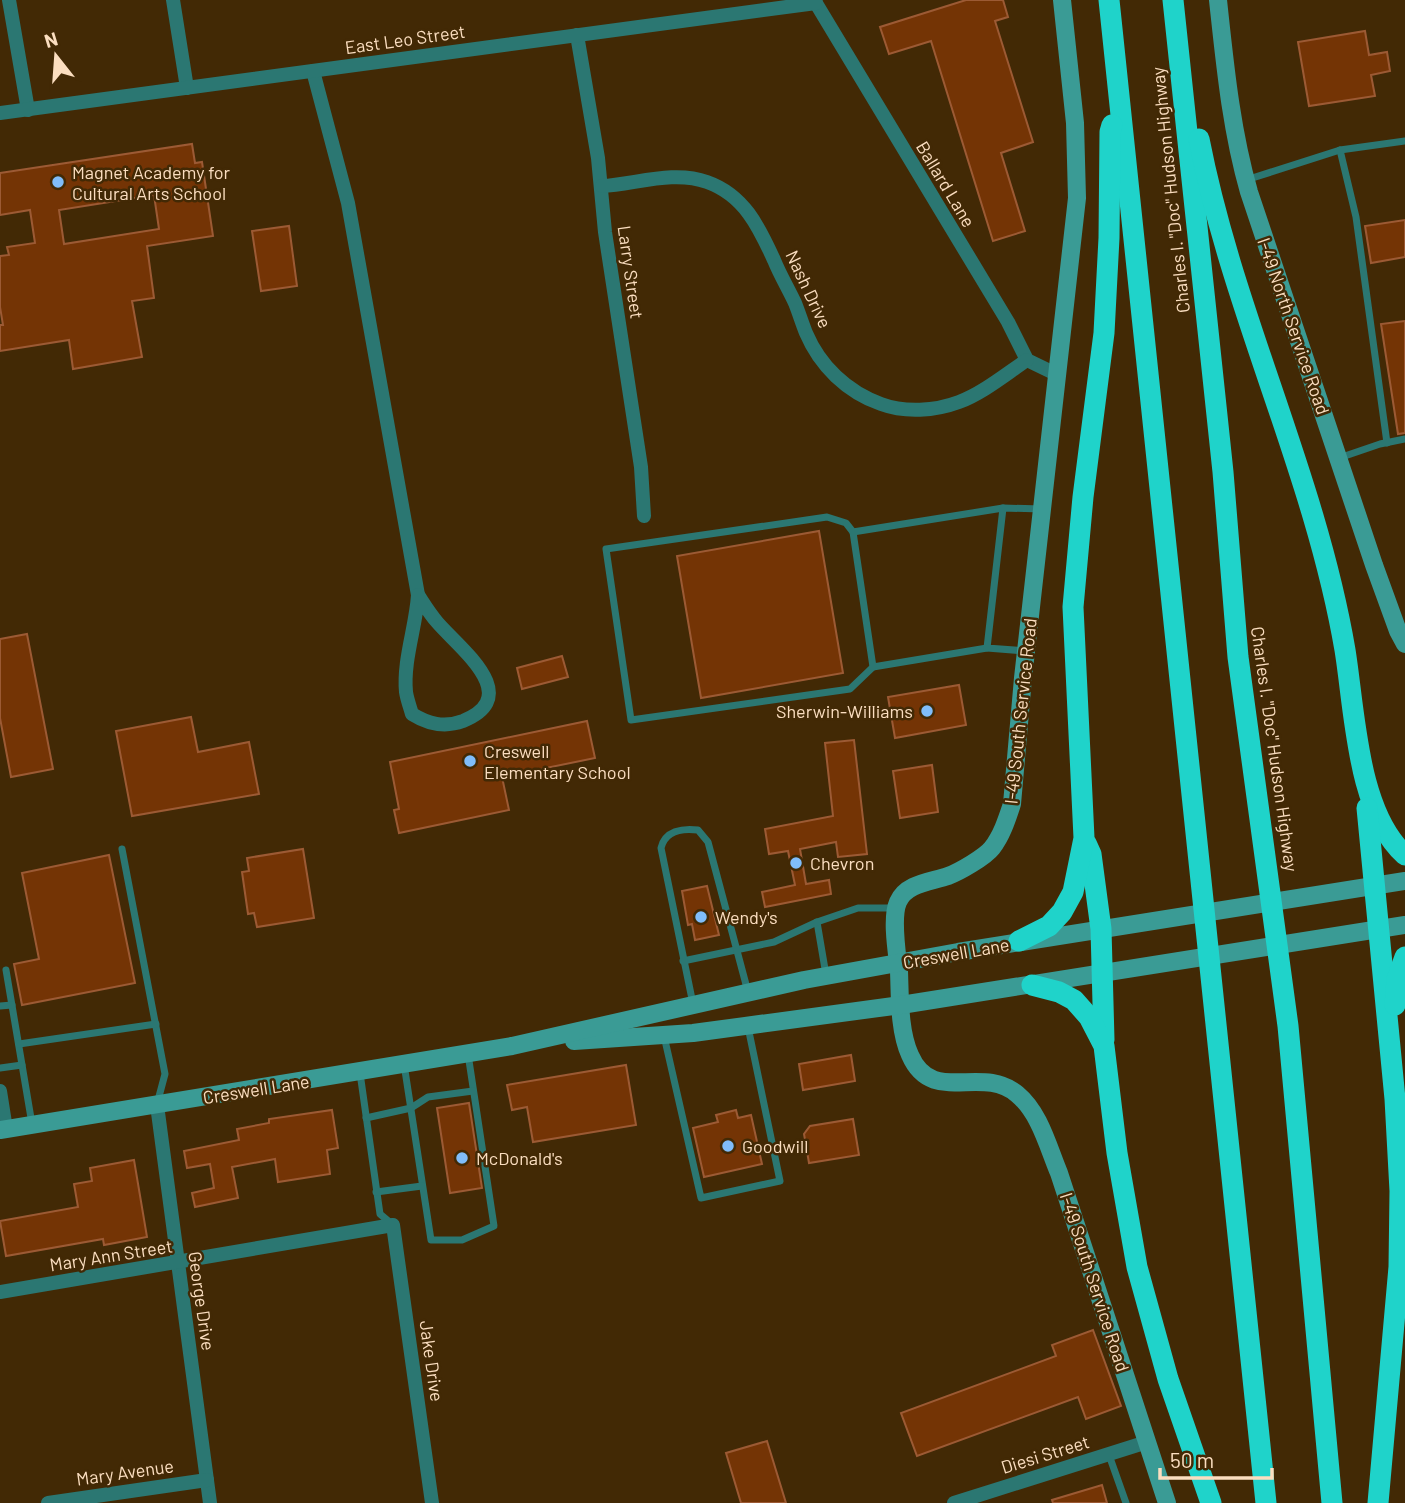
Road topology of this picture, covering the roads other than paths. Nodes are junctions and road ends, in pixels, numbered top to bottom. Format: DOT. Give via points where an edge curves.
graph roads {
  1 [pos="9,0"];
  2 [pos="1062,0"];
  3 [pos="1109,0"];
  4 [pos="1218,0"];
  5 [pos="177,1"];
  6 [pos="815,2"];
  7 [pos="1173,4"];
  8 [pos="577,35"];
  9 [pos="313,71"];
  10 [pos="187,88"];
  11 [pos="1119,100"];
  12 [pos="28,110"];
  13 [pos="0,113"];
  14 [pos="1405,141"];
  15 [pos="1340,150"];
  16 [pos="1246,180"];
  17 [pos="602,186"];
  18 [pos="1027,360"];
  19 [pos="1058,375"];
  20 [pos="1405,439"];
  21 [pos="1387,443"];
  22 [pos="1338,458"];
  23 [pos="1003,508"];
  24 [pos="1042,509"];
  25 [pos="645,516"];
  26 [pos="853,532"];
  27 [pos="418,596"];
  28 [pos="1405,643"];
  29 [pos="987,648"];
  30 [pos="1026,651"];
  31 [pos="873,667"];
  32 [pos="1364,778"];
  33 [pos="1084,838"];
  34 [pos="122,849"];
  35 [pos="1405,855"];
  36 [pos="1405,881"];
  37 [pos="1374,886"];
  38 [pos="897,908"];
  39 [pos="817,922"];
  40 [pos="1405,925"];
  41 [pos="1101,929"];
  42 [pos="1378,930"];
  43 [pos="1019,942"];
  44 [pos="737,950"];
  45 [pos="1405,957"];
  46 [pos="683,961"];
  47 [pos="898,963"];
  48 [pos="6,970"];
  49 [pos="1102,974"];
  50 [pos="827,976"];
  51 [pos="1032,985"];
  52 [pos="748,992"];
  53 [pos="12,1005"];
  54 [pos="901,1005"];
  55 [pos="0,1006"];
  56 [pos="693,1006"];
  57 [pos="156,1024"];
  58 [pos="747,1026"];
  59 [pos="663,1035"];
  60 [pos="19,1044"];
  61 [pos="512,1046"];
  62 [pos="1104,1046"];
  63 [pos="468,1053"];
  64 [pos="1392,1060"];
  65 [pos="404,1064"];
  66 [pos="22,1065"];
  67 [pos="0,1068"];
  68 [pos="359,1071"];
  69 [pos="0,1091"];
  70 [pos="473,1091"];
  71 [pos="157,1105"];
  72 [pos="411,1108"];
  73 [pos="366,1118"];
  74 [pos="33,1124"];
  75 [pos="3,1129"];
  76 [pos="422,1186"];
  77 [pos="376,1192"];
  78 [pos="393,1225"];
  79 [pos="176,1264"];
  80 [pos="0,1292"];
  81 [pos="1147,1442"];
  82 [pos="1110,1455"];
  83 [pos="207,1480"];
  84 [pos="48,1503"];
  85 [pos="210,1503"];
  86 [pos="432,1503"];
  87 [pos="954,1503"];
  88 [pos="1126,1503"];
  89 [pos="1167,1503"];
  90 [pos="1211,1503"];
  91 [pos="1266,1503"];
  92 [pos="1332,1503"];
  93 [pos="1378,1503"];
  1 -- 12 [label="street"];
  2 -- 19 [label="street, I-49 South Service Road" via="1077,160 1074,236"];
  3 -- 11 [label="highway"];
  4 -- 16 [label="street, I-49 North Service Road" via="1229,102"];
  5 -- 10 [label="street"];
  6 -- 8 [label="street, East Leo Street"];
  6 -- 18 [label="street, Ballard Lane"];
  7 -- 32 [label="highway" via="1218,223 1294,451 1329,575"];
  7 -- 92 [label="highway, Charles I. \"Doc\" Hudson Highway" via="1238,657 1288,1026"];
  8 -- 9 [label="street, East Leo Street"];
  8 -- 17 [label="street, Larry Street"];
  9 -- 10 [label="street, East Leo Street"];
  9 -- 27 [label="street" via="348,203"];
  10 -- 12 [label="street, East Leo Street"];
  11 -- 33 [label="highway" via="1110,132 1104,334 1073,607"];
  11 -- 91 [label="highway"];
  12 -- 13 [label="street, East Leo Street"];
  14 -- 15 [label="lane"];
  15 -- 16 [label="lane"];
  15 -- 21 [label="lane" via="1356,217"];
  16 -- 22 [label="street, I-49 North Service Road"];
  17 -- 18 [label="street, Nash Drive" via="688,177 739,201 762,232 807,334 826,365 868,399 887,406 925,409 961,401"];
  17 -- 25 [label="street, Larry Street"];
  18 -- 19 [label="street"];
  19 -- 24 [label="street, I-49 South Service Road"];
  20 -- 21 [label="lane"];
  21 -- 22 [label="lane"];
  22 -- 28 [label="street, I-49 North Service Road"];
  23 -- 24 [label="lane"];
  23 -- 26 [label="lane"];
  23 -- 29 [label="lane"];
  24 -- 30 [label="street, I-49 South Service Road"];
  26 -- 31 [label="lane"];
  26 -- 31 [label="lane" via="846,523 827,517 606,549 631,720 850,689"];
  27 -- 27 [label="street" via="480,666 488,687 488,701 477,715 455,724 429,724 412,714 407,672"];
  29 -- 30 [label="lane"];
  29 -- 31 [label="lane"];
  30 -- 38 [label="street, I-49 South Service Road" via="1012,804 1005,824 991,850 962,869 911,888"];
  32 -- 35 [label="highway" via="1382,826"];
  32 -- 37 [label="highway"];
  33 -- 41 [label="highway" via="1091,854"];
  33 -- 43 [label="highway" via="1073,892 1062,912 1049,926"];
  34 -- 57 [label="lane"];
  36 -- 37 [label="street, Creswell Lane"];
  37 -- 41 [label="street, Creswell Lane"];
  37 -- 42 [label="highway"];
  38 -- 39 [label="lane" via="858,908"];
  38 -- 47 [label="street, I-49 South Service Road"];
  39 -- 44 [label="lane" via="775,943"];
  39 -- 50 [label="lane"];
  40 -- 42 [label="street, Creswell Lane"];
  41 -- 43 [label="street, Creswell Lane"];
  41 -- 49 [label="highway"];
  42 -- 49 [label="street, Creswell Lane"];
  42 -- 64 [label="highway"];
  43 -- 47 [label="street, Creswell Lane"];
  44 -- 46 [label="lane"];
  44 -- 46 [label="lane" via="708,842 698,830 674,831 661,848"];
  44 -- 52 [label="lane"];
  45 -- 64 [label="highway" via="1397,979"];
  46 -- 56 [label="lane"];
  47 -- 50 [label="street, Creswell Lane"];
  47 -- 54 [label="street, I-49 South Service Road"];
  48 -- 53 [label="lane"];
  49 -- 51 [label="street, Creswell Lane"];
  49 -- 62 [label="highway"];
  50 -- 52 [label="street, Creswell Lane"];
  51 -- 54 [label="street, Creswell Lane"];
  51 -- 62 [label="highway" via="1074,1000"];
  52 -- 56 [label="street, Creswell Lane"];
  53 -- 55 [label="lane"];
  53 -- 60 [label="lane"];
  54 -- 58 [label="street, Creswell Lane"];
  54 -- 81 [label="street, I-49 South Service Road" via="908,1053 917,1069 933,1081 982,1080 1000,1086 1017,1094 1039,1124"];
  56 -- 61 [label="street, Creswell Lane"];
  57 -- 60 [label="lane"];
  57 -- 71 [label="lane" via="165,1074"];
  58 -- 59 [label="street, Creswell Lane"];
  58 -- 59 [label="lane" via="780,1181 701,1198"];
  59 -- 61 [label="street, Creswell Lane"];
  60 -- 66 [label="lane"];
  61 -- 63 [label="street, Creswell Lane"];
  62 -- 90 [label="highway" via="1137,1267 1168,1379"];
  63 -- 65 [label="street, Creswell Lane"];
  63 -- 70 [label="lane"];
  64 -- 93 [label="highway" via="1400,1191 1399,1267"];
  65 -- 68 [label="street, Creswell Lane"];
  65 -- 72 [label="lane"];
  66 -- 67 [label="lane"];
  66 -- 74 [label="lane"];
  68 -- 71 [label="street, Creswell Lane"];
  68 -- 73 [label="lane"];
  69 -- 75 [label="street"];
  70 -- 72 [label="lane" via="428,1097"];
  70 -- 76 [label="lane" via="494,1226 462,1240 430,1240"];
  71 -- 74 [label="street, Creswell Lane"];
  71 -- 79 [label="street, George Drive"];
  72 -- 73 [label="lane"];
  72 -- 76 [label="lane"];
  73 -- 77 [label="lane"];
  74 -- 75 [label="street, Creswell Lane"];
  76 -- 77 [label="lane"];
  77 -- 78 [label="lane" via="380,1214"];
  78 -- 79 [label="street, Mary Ann Street"];
  78 -- 86 [label="street, Jake Drive"];
  79 -- 80 [label="street, Mary Ann Street"];
  79 -- 83 [label="street, George Drive"];
  81 -- 82 [label="street, Diesi Street"];
  81 -- 89 [label="street, I-49 South Service Road"];
  82 -- 87 [label="street, Diesi Street"];
  82 -- 88 [label="lane"];
  83 -- 84 [label="street, Mary Avenue"];
  83 -- 85 [label="street, George Drive"];
}
